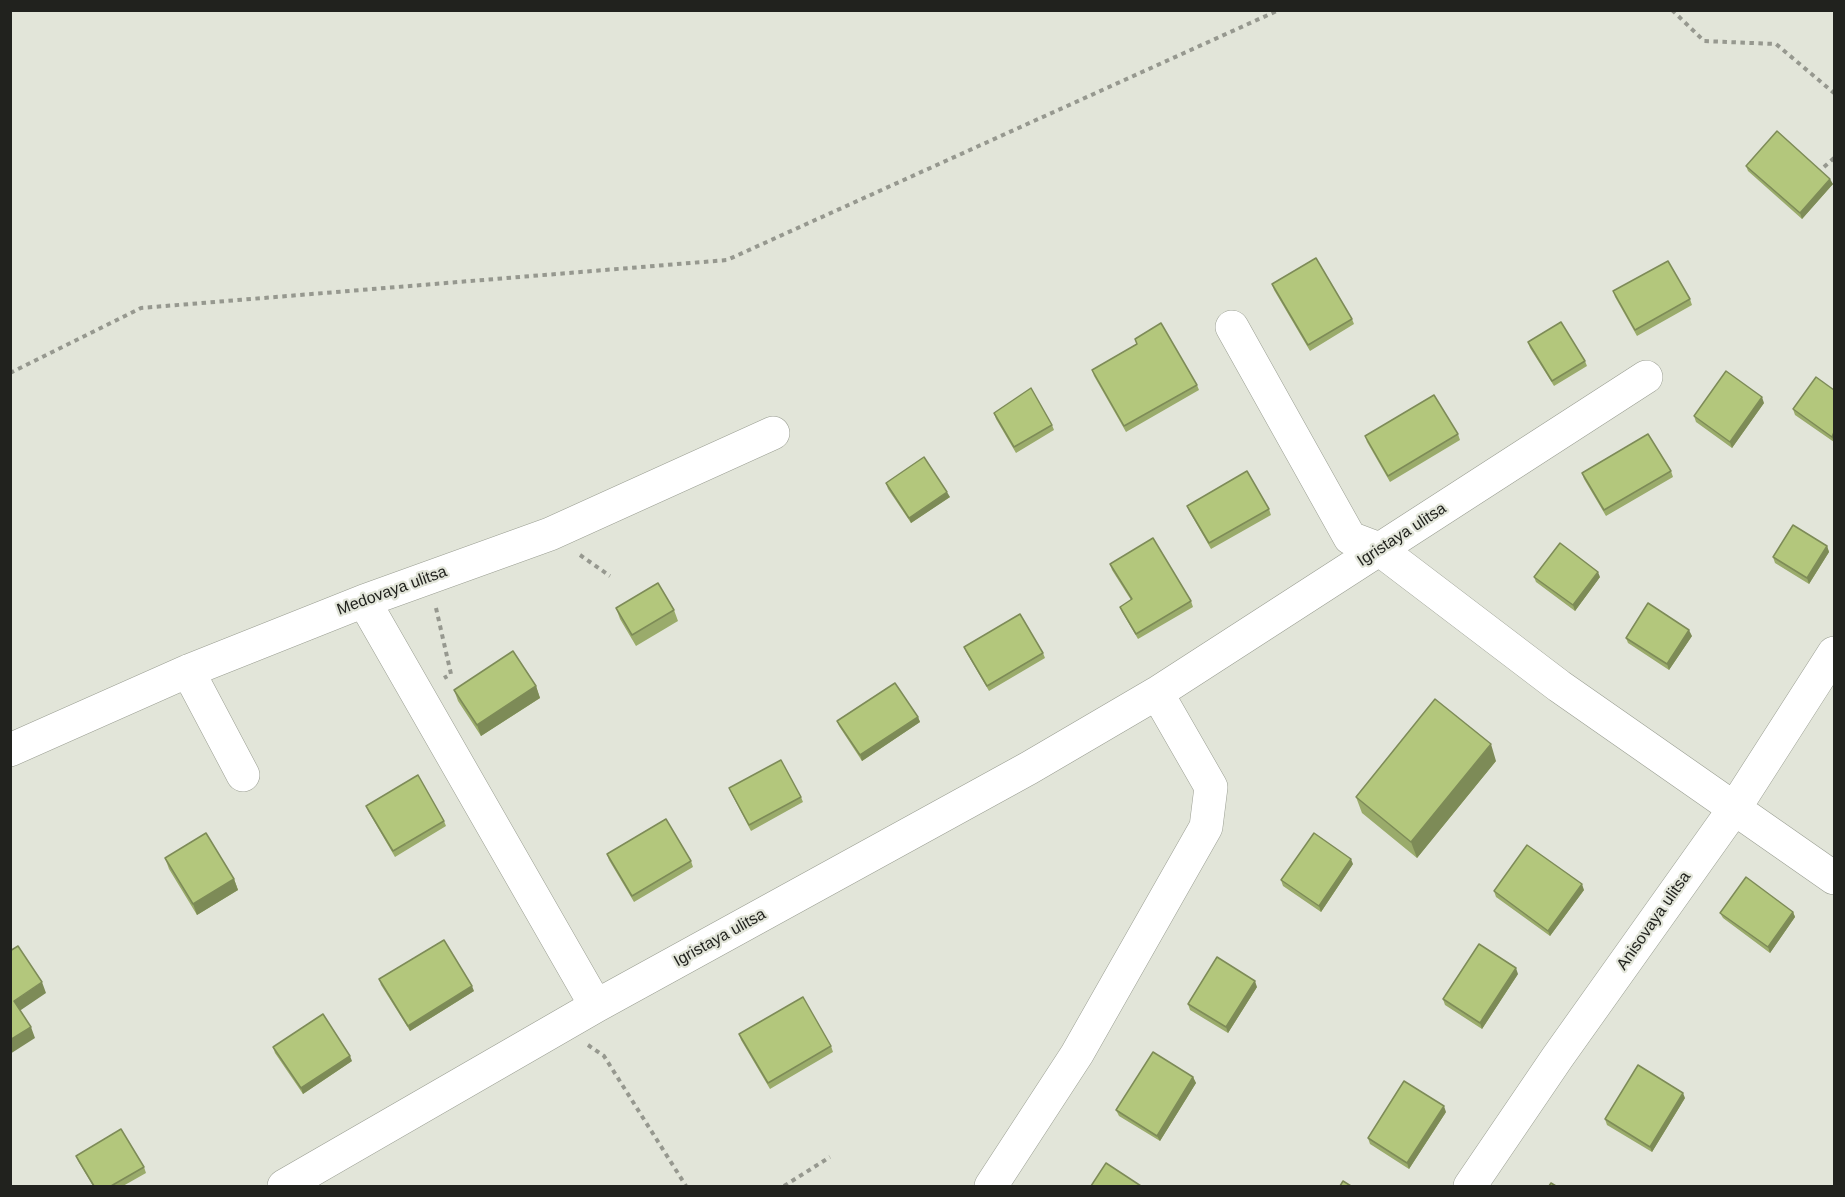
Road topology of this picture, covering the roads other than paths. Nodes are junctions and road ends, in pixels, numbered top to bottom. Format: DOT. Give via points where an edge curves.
graph roads {
  1 [pos="1232,327"];
  2 [pos="1646,377"];
  3 [pos="773,433"];
  4 [pos="1379,549"];
  5 [pos="364,601"];
  6 [pos="1834,653"];
  7 [pos="188,671"];
  8 [pos="1157,693"];
  9 [pos="10,750"];
  10 [pos="243,775"];
  11 [pos="1734,809"];
  12 [pos="1834,878"];
  13 [pos="597,1006"];
  14 [pos="284,1186"];
  15 [pos="991,1186"];
  16 [pos="1470,1186"];
  1 -- 4 [label="street" via="1350,538"];
  2 -- 4 [label="street, Igristaya ulitsa"];
  3 -- 5 [label="street, Medovaya ulitsa" via="550,534"];
  4 -- 8 [label="street, Igristaya ulitsa"];
  4 -- 11 [label="street" via="1559,686"];
  5 -- 7 [label="street, Medovaya ulitsa"];
  5 -- 13 [label="street"];
  6 -- 11 [label="street, Anisovaya ulitsa"];
  7 -- 9 [label="street, Medovaya ulitsa"];
  7 -- 10 [label="street"];
  8 -- 13 [label="street, Igristaya ulitsa" via="1029,768"];
  8 -- 15 [label="street" via="1211,787 1206,827 1077,1054"];
  11 -- 12 [label="street"];
  11 -- 16 [label="street, Anisovaya ulitsa"];
  13 -- 14 [label="street, Igristaya ulitsa"];
}
